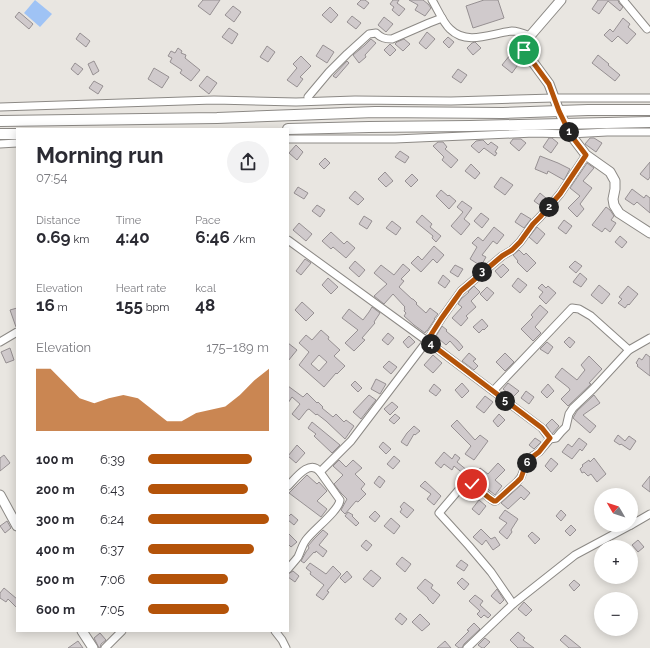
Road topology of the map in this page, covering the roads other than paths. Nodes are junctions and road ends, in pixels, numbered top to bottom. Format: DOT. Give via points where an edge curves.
graph roads {
  1 [pos="432,0"];
  2 [pos="561,0"];
  3 [pos="623,0"];
  4 [pos="442,18"];
  5 [pos="647,29"];
  6 [pos="530,36"];
  7 [pos="308,97"];
  8 [pos="554,98"];
  9 [pos="650,98"];
  10 [pos="0,107"];
  11 [pos="650,110"];
  12 [pos="559,111"];
  13 [pos="0,121"];
  14 [pos="650,122"];
  15 [pos="566,124"];
  16 [pos="289,129"];
  17 [pos="650,132"];
  18 [pos="0,134"];
  19 [pos="16,134"];
  20 [pos="570,134"];
  21 [pos="289,140"];
  22 [pos="16,143"];
  23 [pos="0,144"];
  24 [pos="586,155"];
  25 [pos="650,233"];
  26 [pos="289,241"];
  27 [pos="16,333"];
  28 [pos="650,338"];
  29 [pos="427,341"];
  30 [pos="0,342"];
  31 [pos="629,350"];
  32 [pos="493,391"];
  33 [pos="550,438"];
  34 [pos="320,472"];
  35 [pos="289,485"];
  36 [pos="0,495"];
  37 [pos="650,514"];
  38 [pos="638,521"];
  39 [pos="16,524"];
  40 [pos="618,532"];
  41 [pos="289,568"];
  42 [pos="513,604"];
  43 [pos="83,632"];
  44 [pos="121,632"];
  45 [pos="276,632"];
  46 [pos="92,648"];
  47 [pos="105,648"];
  48 [pos="286,648"];
  49 [pos="468,648"];
  1 -- 4 [label="street"];
  2 -- 6 [label="main road"];
  3 -- 5 [label="street"];
  4 -- 6 [label="street" via="449,28 463,37 475,38 514,31"];
  4 -- 7 [label="street" via="392,39 381,38 376,33 369,34 329,72"];
  6 -- 8 [label="main road" via="525,40 524,50 549,84"];
  8 -- 9 [label="street"];
  8 -- 10 [label="street" via="296,102 214,100"];
  8 -- 12 [label="main road"];
  11 -- 12 [label="highway"];
  12 -- 13 [label="highway" via="375,112 217,118"];
  12 -- 15 [label="main road"];
  14 -- 15 [label="highway"];
  15 -- 16 [label="highway"];
  15 -- 20 [label="main road"];
  17 -- 20 [label="street"];
  18 -- 19 [label="highway"];
  20 -- 21 [label="street"];
  20 -- 24 [label="main road"];
  22 -- 23 [label="street"];
  24 -- 25 [label="main road" via="610,172 615,181 614,205 619,213"];
  24 -- 29 [label="street" via="560,194 520,242 461,291"];
  26 -- 29 [label="street"];
  27 -- 30 [label="street"];
  28 -- 31 [label="street"];
  29 -- 32 [label="street"];
  29 -- 34 [label="street" via="351,441"];
  31 -- 32 [label="street" via="591,316 572,308"];
  31 -- 33 [label="street" via="573,408 566,427 556,438"];
  32 -- 33 [label="street" via="542,428"];
  33 -- 42 [label="street" via="526,464 521,478 496,501 491,500 479,488 466,483 439,513 474,551"];
  34 -- 35 [label="street" via="315,468 304,469"];
  34 -- 41 [label="street" via="340,500 340,504 306,539"];
  36 -- 39 [label="main road"];
  37 -- 38 [label="street"];
  40 -- 42 [label="street" via="575,555"];
  42 -- 49 [label="street"];
  43 -- 46 [label="main road"];
  44 -- 47 [label="street"];
  45 -- 48 [label="street"];
}
